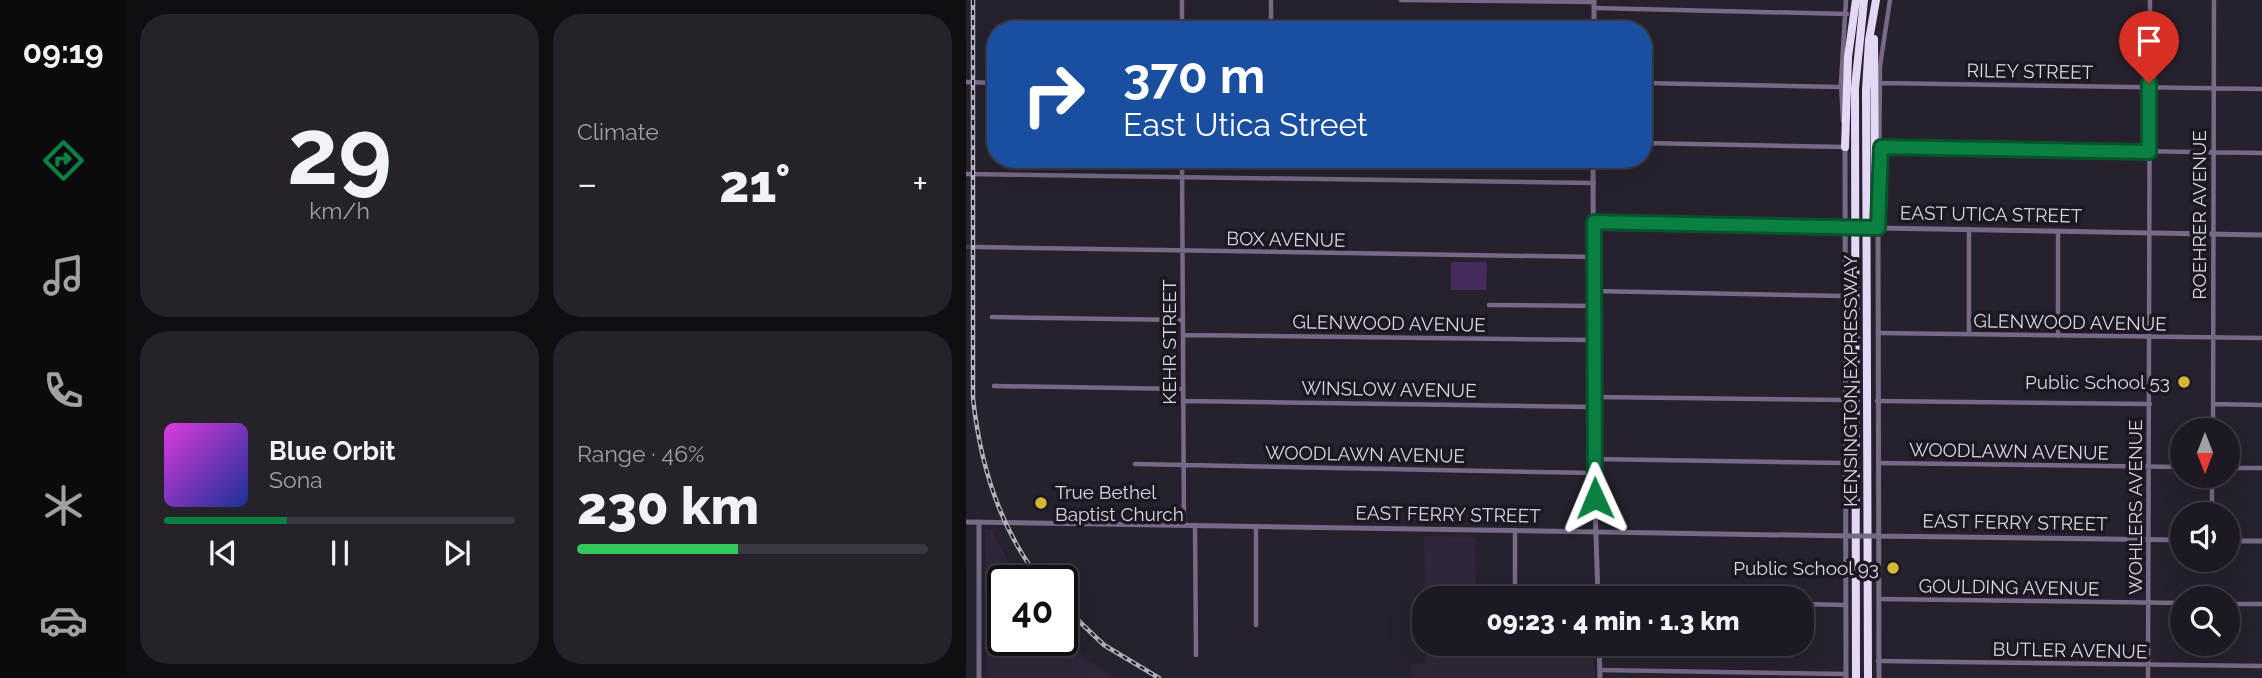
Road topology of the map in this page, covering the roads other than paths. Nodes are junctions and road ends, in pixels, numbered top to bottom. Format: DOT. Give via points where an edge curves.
graph roads {
  1 [pos="1182,0"];
  2 [pos="1271,0"];
  3 [pos="1401,0"];
  4 [pos="1846,0"];
  5 [pos="1856,0"];
  6 [pos="1864,0"];
  7 [pos="1876,0"];
  8 [pos="1890,0"];
  9 [pos="2150,0"];
  10 [pos="2214,0"];
  11 [pos="1594,4"];
  12 [pos="1847,14"];
  13 [pos="1873,16"];
  14 [pos="1182,21"];
  15 [pos="1271,21"];
  16 [pos="966,82"];
  17 [pos="987,83"];
  18 [pos="1652,83"];
  19 [pos="1881,83"];
  20 [pos="1841,87"];
  21 [pos="2149,87"];
  22 [pos="2214,88"];
  23 [pos="2262,89"];
  24 [pos="1652,143"];
  25 [pos="1845,147"];
  26 [pos="1881,147"];
  27 [pos="2149,152"];
  28 [pos="2214,152"];
  29 [pos="2262,153"];
  30 [pos="1182,168"];
  31 [pos="1594,168"];
  32 [pos="966,174"];
  33 [pos="1182,177"];
  34 [pos="1594,183"];
  35 [pos="1594,222"];
  36 [pos="1876,226"];
  37 [pos="1847,228"];
  38 [pos="1969,229"];
  39 [pos="2058,231"];
  40 [pos="2149,233"];
  41 [pos="2214,234"];
  42 [pos="2262,235"];
  43 [pos="977,247"];
  44 [pos="1183,251"];
  45 [pos="1594,257"];
  46 [pos="1594,291"];
  47 [pos="1846,296"];
  48 [pos="1489,305"];
  49 [pos="1594,306"];
  50 [pos="992,317"];
  51 [pos="1183,320"];
  52 [pos="1877,333"];
  53 [pos="1969,334"];
  54 [pos="1183,335"];
  55 [pos="2058,336"];
  56 [pos="2150,338"];
  57 [pos="2213,338"];
  58 [pos="2262,338"];
  59 [pos="1594,340"];
  60 [pos="994,386"];
  61 [pos="1183,389"];
  62 [pos="1594,397"];
  63 [pos="1845,400"];
  64 [pos="1183,401"];
  65 [pos="1877,401"];
  66 [pos="2150,404"];
  67 [pos="2213,404"];
  68 [pos="2262,405"];
  69 [pos="1594,407"];
  70 [pos="2213,418"];
  71 [pos="1594,459"];
  72 [pos="1846,463"];
  73 [pos="1878,463"];
  74 [pos="1135,464"];
  75 [pos="1184,464"];
  76 [pos="2150,467"];
  77 [pos="2170,467"];
  78 [pos="2240,468"];
  79 [pos="2262,468"];
  80 [pos="1594,472"];
  81 [pos="966,522"];
  82 [pos="978,522"];
  83 [pos="1184,525"];
  84 [pos="1195,525"];
  85 [pos="1256,526"];
  86 [pos="1515,530"];
  87 [pos="1596,532"];
  88 [pos="1848,536"];
  89 [pos="1876,536"];
  90 [pos="2150,539"];
  91 [pos="2170,540"];
  92 [pos="2240,541"];
  93 [pos="2262,541"];
  94 [pos="1515,586"];
  95 [pos="1598,586"];
  96 [pos="1878,599"];
  97 [pos="2149,603"];
  98 [pos="2170,603"];
  99 [pos="1814,604"];
  100 [pos="2240,604"];
  101 [pos="2262,604"];
  102 [pos="1846,605"];
  103 [pos="1256,625"];
  104 [pos="1196,655"];
  105 [pos="1599,656"];
  106 [pos="1878,661"];
  107 [pos="2148,665"];
  108 [pos="2262,667"];
  109 [pos="1600,670"];
  110 [pos="1683,675"];
  111 [pos="1768,676"];
  112 [pos="1846,676"];
  113 [pos="979,678"];
  114 [pos="1600,678"];
  115 [pos="1856,678"];
  116 [pos="1868,678"];
  117 [pos="1878,678"];
  118 [pos="2148,678"];
  1 -- 14 [label="street"];
  2 -- 15 [label="street"];
  3 -- 11 [label="street"];
  4 -- 12 [label="street"];
  5 -- 25 [label="highway" via="1848,57"];
  6 -- 115 [label="highway, KENSINGTON EXPRESSWAY" via="1855,88"];
  7 -- 13 [label="highway, KENSINGTON EXPRESSWAY"];
  8 -- 19 [label="street"];
  9 -- 21 [label="street, WOHLERS AVENUE"];
  10 -- 22 [label="street, ROEHRER AVENUE"];
  11 -- 12 [label="street"];
  12 -- 20 [label="street"];
  13 -- 36 [label="highway"];
  13 -- 116 [label="highway, KENSINGTON EXPRESSWAY" via="1866,90"];
  16 -- 17 [label="street"];
  18 -- 20 [label="street"];
  19 -- 21 [label="street, RILEY STREET"];
  19 -- 26 [label="street"];
  20 -- 25 [label="street"];
  21 -- 22 [label="street, RILEY STREET"];
  21 -- 27 [label="street, WOHLERS AVENUE"];
  22 -- 23 [label="street, RILEY STREET"];
  22 -- 28 [label="street, ROEHRER AVENUE"];
  24 -- 25 [label="street"];
  25 -- 37 [label="street"];
  26 -- 27 [label="street"];
  26 -- 36 [label="street"];
  27 -- 28 [label="street"];
  27 -- 40 [label="street, WOHLERS AVENUE"];
  28 -- 29 [label="street"];
  28 -- 41 [label="street, ROEHRER AVENUE"];
  30 -- 33 [label="street, KEHR STREET"];
  31 -- 34 [label="street"];
  32 -- 33 [label="street"];
  33 -- 34 [label="street"];
  33 -- 44 [label="street, KEHR STREET"];
  34 -- 35 [label="street"];
  35 -- 37 [label="street, EAST UTICA STREET"];
  35 -- 45 [label="street"];
  36 -- 37 [label="street, EAST UTICA STREET, bridge"];
  36 -- 38 [label="street, EAST UTICA STREET"];
  36 -- 52 [label="street"];
  37 -- 47 [label="street"];
  38 -- 39 [label="street, EAST UTICA STREET"];
  38 -- 53 [label="street"];
  39 -- 40 [label="street, EAST UTICA STREET"];
  39 -- 55 [label="street"];
  40 -- 41 [label="street, EAST UTICA STREET"];
  40 -- 56 [label="street, WOHLERS AVENUE"];
  41 -- 42 [label="street, EAST UTICA STREET"];
  41 -- 57 [label="street, ROEHRER AVENUE"];
  43 -- 44 [label="street, BOX AVENUE"];
  44 -- 45 [label="street, BOX AVENUE"];
  44 -- 51 [label="street, KEHR STREET"];
  45 -- 46 [label="street"];
  46 -- 47 [label="street"];
  46 -- 49 [label="street"];
  47 -- 63 [label="street"];
  48 -- 49 [label="street"];
  49 -- 59 [label="street"];
  50 -- 51 [label="street"];
  51 -- 54 [label="street, KEHR STREET"];
  52 -- 53 [label="street, GLENWOOD AVENUE"];
  52 -- 65 [label="street"];
  53 -- 55 [label="street, GLENWOOD AVENUE"];
  54 -- 59 [label="street, GLENWOOD AVENUE"];
  54 -- 61 [label="street, KEHR STREET"];
  55 -- 56 [label="street, GLENWOOD AVENUE"];
  56 -- 57 [label="street, GLENWOOD AVENUE"];
  56 -- 66 [label="street, WOHLERS AVENUE"];
  57 -- 58 [label="street, GLENWOOD AVENUE"];
  57 -- 67 [label="street, ROEHRER AVENUE"];
  59 -- 62 [label="street"];
  60 -- 61 [label="street"];
  61 -- 64 [label="street, KEHR STREET"];
  62 -- 63 [label="street"];
  62 -- 69 [label="street"];
  63 -- 72 [label="street"];
  64 -- 69 [label="street, WINSLOW AVENUE"];
  64 -- 75 [label="street, KEHR STREET"];
  65 -- 66 [label="street"];
  65 -- 73 [label="street"];
  66 -- 76 [label="street, WOHLERS AVENUE"];
  67 -- 68 [label="street"];
  67 -- 70 [label="street, ROEHRER AVENUE"];
  69 -- 71 [label="street"];
  71 -- 72 [label="street"];
  71 -- 80 [label="street"];
  72 -- 88 [label="street"];
  73 -- 76 [label="street, WOODLAWN AVENUE"];
  73 -- 89 [label="street"];
  74 -- 75 [label="street, WOODLAWN AVENUE"];
  75 -- 80 [label="street, WOODLAWN AVENUE"];
  75 -- 83 [label="street, KEHR STREET"];
  76 -- 77 [label="street, WOODLAWN AVENUE"];
  76 -- 90 [label="street, WOHLERS AVENUE"];
  78 -- 79 [label="street"];
  80 -- 87 [label="street"];
  81 -- 82 [label="street, EAST FERRY STREET"];
  82 -- 83 [label="street, EAST FERRY STREET"];
  82 -- 113 [label="street"];
  83 -- 84 [label="street, EAST FERRY STREET"];
  84 -- 85 [label="street, EAST FERRY STREET"];
  84 -- 104 [label="street"];
  85 -- 86 [label="street, EAST FERRY STREET"];
  85 -- 103 [label="street"];
  86 -- 87 [label="street, EAST FERRY STREET"];
  86 -- 94 [label="street"];
  87 -- 88 [label="street, EAST FERRY STREET"];
  87 -- 95 [label="street"];
  88 -- 89 [label="street, EAST FERRY STREET, bridge"];
  88 -- 102 [label="street"];
  89 -- 90 [label="street, EAST FERRY STREET"];
  89 -- 96 [label="street"];
  90 -- 91 [label="street, EAST FERRY STREET"];
  90 -- 97 [label="street, WOHLERS AVENUE"];
  92 -- 93 [label="street"];
  96 -- 97 [label="street, GOULDING AVENUE"];
  96 -- 106 [label="street"];
  97 -- 98 [label="street, GOULDING AVENUE"];
  97 -- 107 [label="street, WOHLERS AVENUE"];
  99 -- 102 [label="street"];
  100 -- 101 [label="street"];
  102 -- 112 [label="street"];
  105 -- 109 [label="street"];
  106 -- 107 [label="street, BUTLER AVENUE"];
  106 -- 117 [label="street"];
  107 -- 108 [label="street, BUTLER AVENUE"];
  107 -- 118 [label="street, WOHLERS AVENUE"];
  109 -- 110 [label="street"];
  109 -- 114 [label="street"];
  110 -- 111 [label="street"];
  111 -- 112 [label="street"];
}
